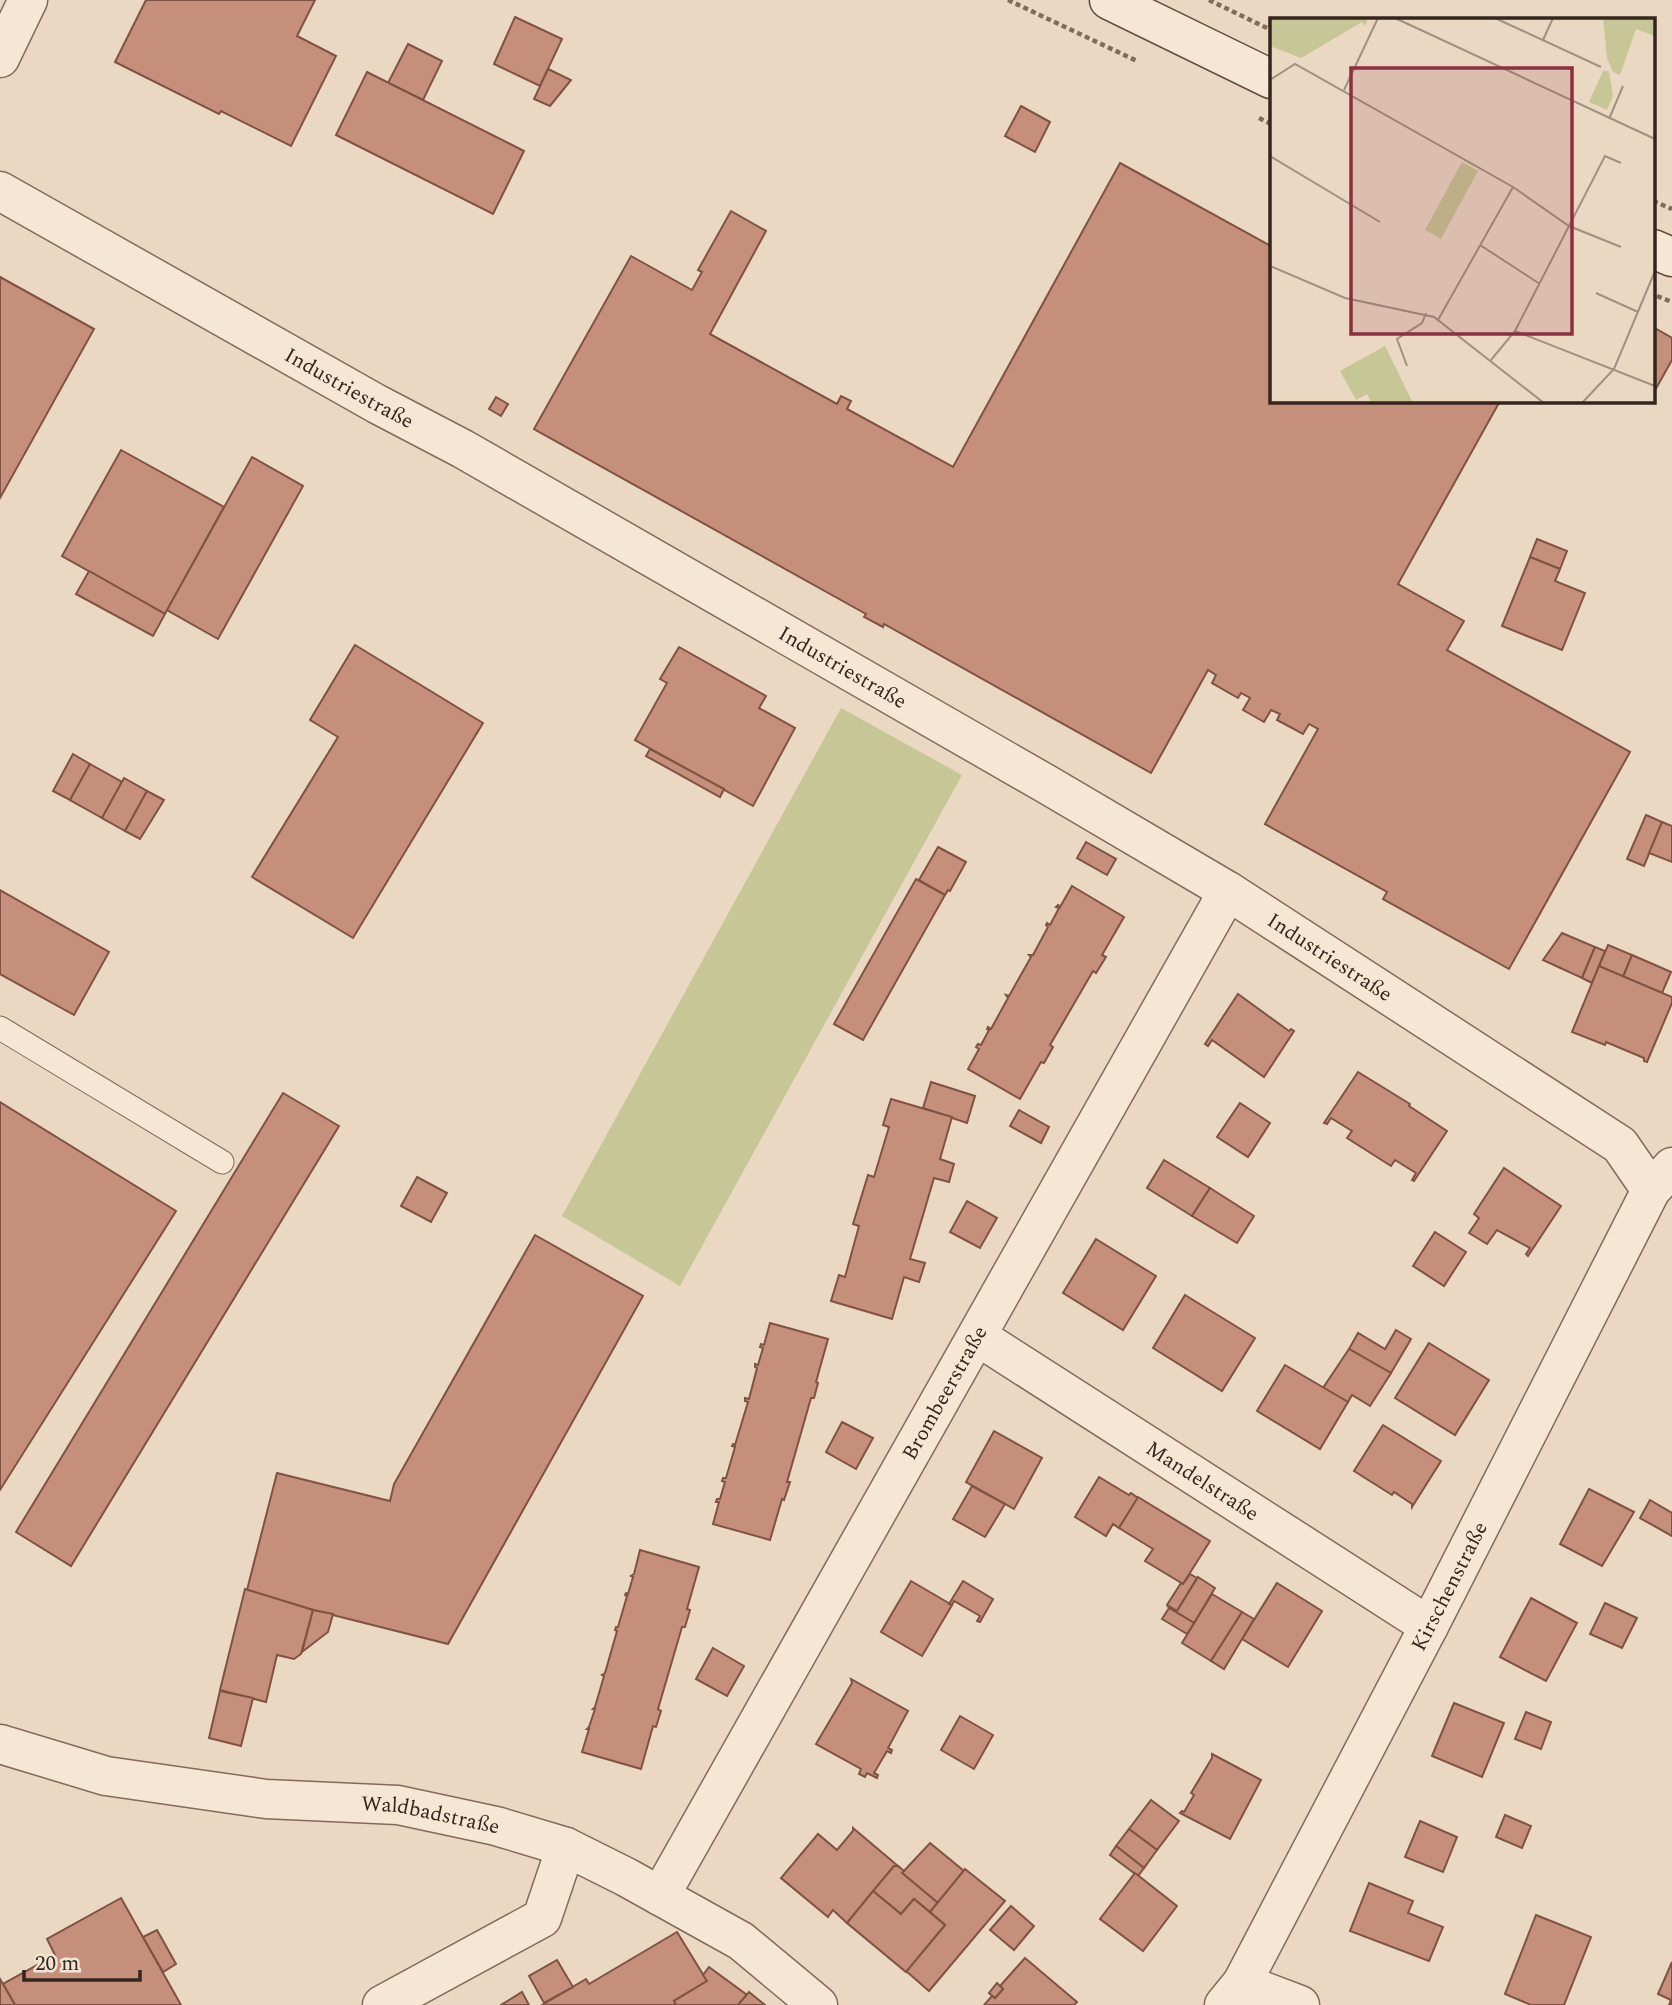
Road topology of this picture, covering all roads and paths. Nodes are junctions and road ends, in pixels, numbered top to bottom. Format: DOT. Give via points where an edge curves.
graph roads {
  1 [pos="28,0"];
  2 [pos="1109,0"];
  3 [pos="1209,0"];
  4 [pos="1270,30"];
  5 [pos="0,58"];
  6 [pos="1270,79"];
  7 [pos="0,191"];
  8 [pos="1654,201"];
  9 [pos="1672,209"];
  10 [pos="1654,249"];
  11 [pos="1672,257"];
  12 [pos="1654,294"];
  13 [pos="1672,302"];
  14 [pos="1228,891"];
  15 [pos="0,1028"];
  16 [pos="222,1162"];
  17 [pos="1665,1185"];
  18 [pos="978,1336"];
  19 [pos="1429,1626"];
  20 [pos="0,1744"];
  21 [pos="566,1847"];
  22 [pos="660,1896"];
  23 [pos="1233,1994"];
  24 [pos="382,2005"];
  25 [pos="818,2005"];
  26 [pos="1300,2005"];
  1 -- 5 [label="street"];
  2 -- 6 [label="street"];
  3 -- 4 [label="path"];
  7 -- 14 [label="street, Industriestraße" via="463,449"];
  8 -- 9 [label="path"];
  10 -- 11 [label="street"];
  12 -- 13 [label="path"];
  14 -- 17 [label="street, Industriestraße" via="1620,1145"];
  14 -- 18 [label="street, Brombeerstraße"];
  15 -- 16 [label="lane"];
  17 -- 19 [label="street, Kirschenstraße"];
  18 -- 19 [label="street, Mandelstraße"];
  18 -- 22 [label="street, Brombeerstraße"];
  19 -- 23 [label="street, Kirschenstraße"];
  20 -- 21 [label="street, Waldbadstraße" via="106,1776 265,1799 398,1805"];
  21 -- 22 [label="street, Waldbadstraße"];
  21 -- 24 [label="street" via="542,1918"];
  22 -- 25 [label="street, Waldbadstraße" via="741,1941"];
  23 -- 26 [label="street"];
}
